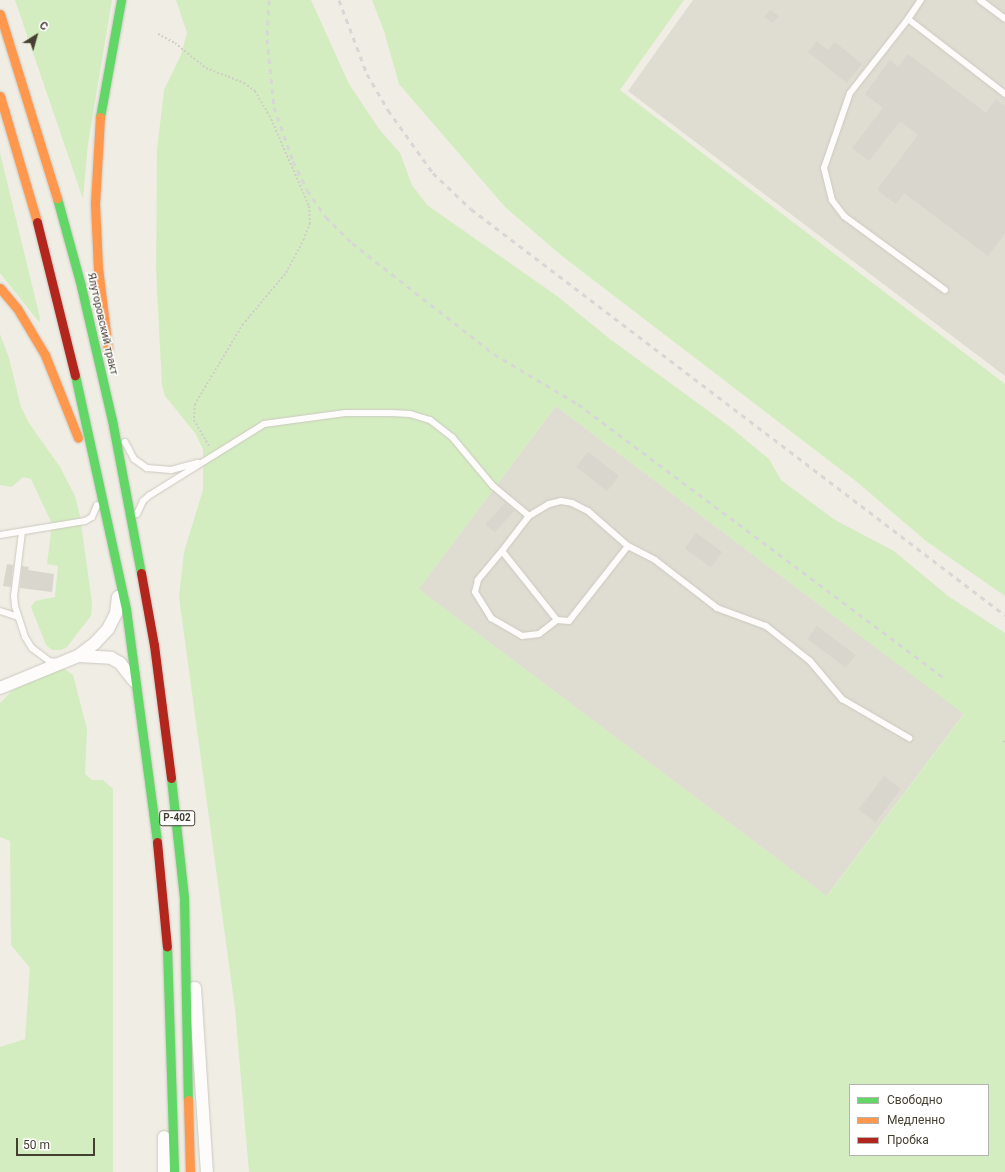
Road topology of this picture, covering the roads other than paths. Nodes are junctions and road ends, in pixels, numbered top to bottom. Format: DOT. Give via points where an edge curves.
graph roads {
  1 [pos="121,0"];
  2 [pos="921,0"];
  3 [pos="980,0"];
  4 [pos="0,14"];
  5 [pos="908,19"];
  6 [pos="1005,19"];
  7 [pos="1005,94"];
  8 [pos="0,96"];
  9 [pos="0,288"];
  10 [pos="945,290"];
  11 [pos="97,354"];
  12 [pos="116,416"];
  13 [pos="203,462"];
  14 [pos="123,475"];
  15 [pos="98,476"];
  16 [pos="101,489"];
  17 [pos="529,516"];
  18 [pos="22,532"];
  19 [pos="0,535"];
  20 [pos="628,546"];
  21 [pos="502,551"];
  22 [pos="119,575"];
  23 [pos="0,612"];
  24 [pos="18,617"];
  25 [pos="557,620"];
  26 [pos="154,645"];
  27 [pos="78,656"];
  28 [pos="58,662"];
  29 [pos="0,688"];
  30 [pos="138,688"];
  31 [pos="909,738"];
  32 [pos="163,898"];
  33 [pos="184,898"];
  34 [pos="164,1172"];
  35 [pos="174,1172"];
  36 [pos="190,1172"];
  37 [pos="207,1172"];
  1 -- 12 [label="main road" via="100,118 95,204 98,268"];
  2 -- 5 [label="lane"];
  3 -- 6 [label="lane"];
  4 -- 11 [label="main road, Ялуторовский тракт" via="48,165"];
  5 -- 7 [label="lane"];
  5 -- 10 [label="lane" via="850,93 824,168 832,200 844,216"];
  8 -- 15 [label="main road" via="24,170 56,293"];
  9 -- 15 [label="main road" via="17,308 45,355 80,442"];
  11 -- 12 [label="main road"];
  11 -- 14 [label="main road, Ялуторовский тракт"];
  12 -- 13 [label="lane" via="130,455 143,466 170,470"];
  12 -- 14 [label="main road"];
  13 -- 17 [label="lane" via="255,428 276,421 345,413 410,414 430,420 452,437 493,486"];
  13 -- 26 [label="lane" via="150,495 138,508 137,519 150,590"];
  14 -- 26 [label="main road, Ялуторовский тракт"];
  15 -- 16 [label="main road"];
  16 -- 18 [label="lane" via="96,511 89,520"];
  16 -- 22 [label="main road"];
  17 -- 20 [label="lane" via="549,504 562,500 572,503 588,511"];
  17 -- 21 [label="lane"];
  18 -- 19 [label="lane"];
  18 -- 24 [label="lane" via="14,596"];
  20 -- 25 [label="lane" via="569,621"];
  20 -- 31 [label="lane" via="655,560 717,608 766,626 810,661 842,699"];
  21 -- 25 [label="lane"];
  21 -- 25 [label="lane" via="478,580 475,592 491,618 522,636 539,634"];
  22 -- 27 [label="street" via="116,612 112,623 95,643"];
  22 -- 30 [label="main road, Р-402"];
  23 -- 24 [label="lane"];
  24 -- 28 [label="lane" via="32,648 49,661"];
  26 -- 33 [label="main road, Р-402"];
  27 -- 28 [label="street"];
  27 -- 30 [label="street" via="111,658 127,670"];
  28 -- 29 [label="street"];
  30 -- 32 [label="main road, Р-402"];
  32 -- 34 [label="street" via="161,982"];
  32 -- 35 [label="main road, Р-402" via="170,992"];
  33 -- 36 [label="main road, Р-402"];
  33 -- 37 [label="street" via="195,976"];
}
